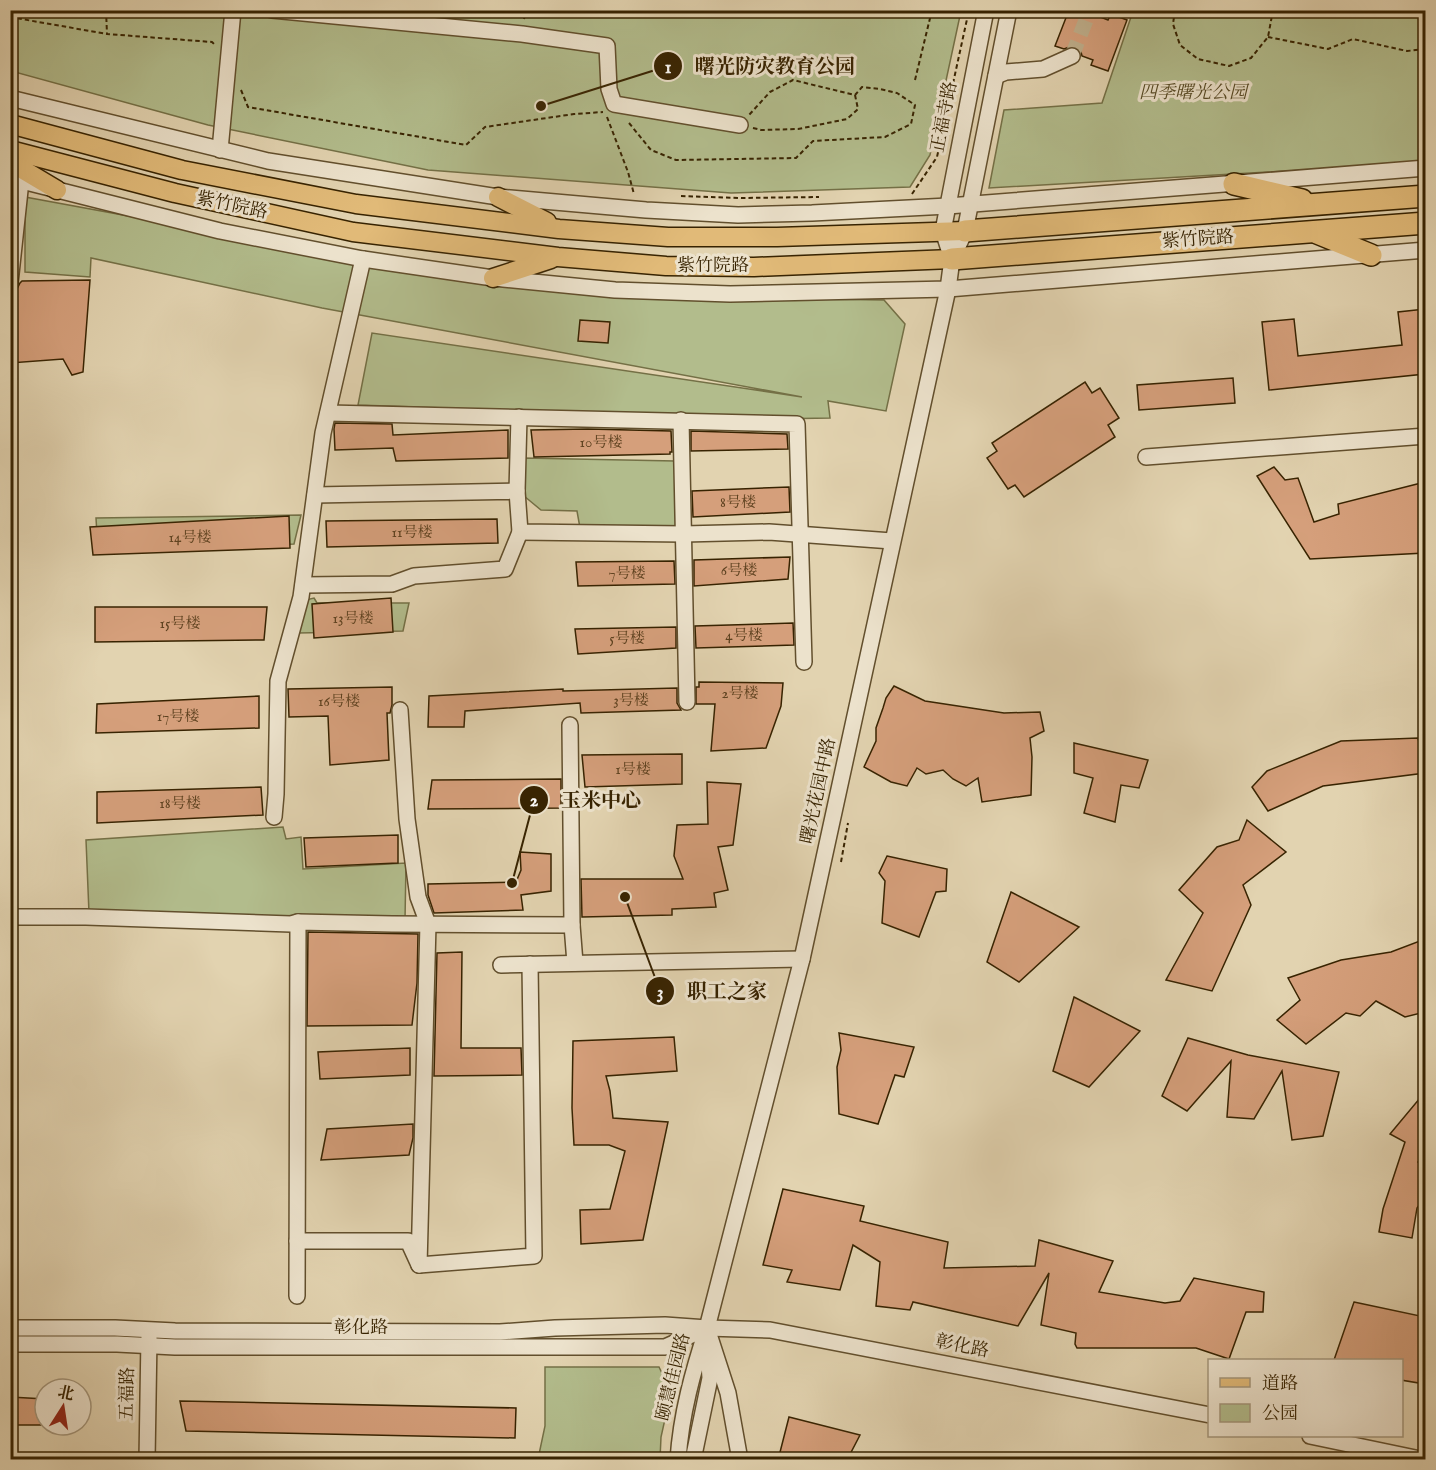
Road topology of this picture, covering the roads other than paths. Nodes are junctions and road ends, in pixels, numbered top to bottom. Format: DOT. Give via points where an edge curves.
graph roads {
  1 [pos="233,10"];
  2 [pos="272,10"];
  3 [pos="986,10"];
  4 [pos="1009,10"];
  5 [pos="1072,56"];
  6 [pos="996,76"];
  7 [pos="10,98"];
  8 [pos="10,124"];
  9 [pos="740,125"];
  10 [pos="10,150"];
  11 [pos="220,150"];
  12 [pos="10,162"];
  13 [pos="1425,168"];
  14 [pos="16,180"];
  15 [pos="1234,184"];
  16 [pos="57,190"];
  17 [pos="1425,196"];
  18 [pos="498,197"];
  19 [pos="970,204"];
  20 [pos="1320,205"];
  21 [pos="948,206"];
  22 [pos="1425,223"];
  23 [pos="559,229"];
  24 [pos="943,231"];
  25 [pos="965,231"];
  26 [pos="1314,231"];
  27 [pos="1425,250"];
  28 [pos="1371,255"];
  29 [pos="558,257"];
  30 [pos="363,259"];
  31 [pos="952,259"];
  32 [pos="493,278"];
  33 [pos="10,283"];
  34 [pos="948,289"];
  35 [pos="328,413"];
  36 [pos="519,417"];
  37 [pos="681,420"];
  38 [pos="1425,436"];
  39 [pos="1146,457"];
  40 [pos="518,491"];
  41 [pos="315,495"];
  42 [pos="520,532"];
  43 [pos="684,534"];
  44 [pos="801,534"];
  45 [pos="892,541"];
  46 [pos="303,585"];
  47 [pos="804,662"];
  48 [pos="687,702"];
  49 [pos="400,710"];
  50 [pos="570,724"];
  51 [pos="274,817"];
  52 [pos="10,917"];
  53 [pos="298,922"];
  54 [pos="429,924"];
  55 [pos="572,924"];
  56 [pos="802,959"];
  57 [pos="575,963"];
  58 [pos="530,964"];
  59 [pos="501,965"];
  60 [pos="297,1241"];
  61 [pos="419,1265"];
  62 [pos="297,1296"];
  63 [pos="10,1328"];
  64 [pos="707,1328"];
  65 [pos="149,1330"];
  66 [pos="10,1344"];
  67 [pos="149,1346"];
  68 [pos="1208,1415"];
  69 [pos="1315,1437"];
  70 [pos="147,1460"];
  71 [pos="678,1460"];
  72 [pos="693,1460"];
  73 [pos="740,1460"];
  74 [pos="1425,1460"];
  1 -- 11 [label="street"];
  2 -- 9 [label="street" via="522,33 607,46 609,88 614,104"];
  3 -- 21 [label="street, 正福寺路"];
  4 -- 6 [label="street"];
  5 -- 6 [label="street" via="1042,69"];
  6 -- 19 [label="street"];
  7 -- 11 [label="street"];
  8 -- 23 [label="main road, 紫竹院路" via="182,170 356,204"];
  10 -- 29 [label="main road, 紫竹院路" via="175,193 353,232"];
  11 -- 18 [label="street"];
  12 -- 16 [label="main road"];
  13 -- 15 [label="street"];
  14 -- 16 [label="street, 紫竹院路"];
  14 -- 33 [label="street"];
  15 -- 19 [label="street"];
  15 -- 20 [label="highway"];
  16 -- 30 [label="street, 紫竹院路" via="220,231"];
  17 -- 20 [label="highway, 紫竹院路"];
  18 -- 21 [label="street" via="738,214"];
  18 -- 23 [label="main road"];
  19 -- 21 [label="street"];
  19 -- 25 [label="street"];
  20 -- 25 [label="highway, 紫竹院路"];
  21 -- 24 [label="street, 正福寺路"];
  22 -- 26 [label="highway, 紫竹院路"];
  23 -- 24 [label="main road, 紫竹院路" via="668,237"];
  24 -- 25 [label="main road, 紫竹院路"];
  24 -- 31 [label="street"];
  25 -- 31 [label="street"];
  26 -- 28 [label="highway"];
  26 -- 31 [label="highway, 紫竹院路"];
  27 -- 28 [label="street, 紫竹院路"];
  28 -- 34 [label="street, 紫竹院路"];
  29 -- 31 [label="main road, 紫竹院路" via="666,266 754,267"];
  29 -- 32 [label="main road"];
  30 -- 32 [label="street, 紫竹院路"];
  30 -- 35 [label="street"];
  31 -- 34 [label="street, 曙光花园中路"];
  32 -- 34 [label="street, 紫竹院路" via="615,290 730,294"];
  34 -- 45 [label="street, 曙光花园中路"];
  35 -- 36 [label="street"];
  35 -- 41 [label="street"];
  36 -- 37 [label="street"];
  36 -- 40 [label="street"];
  37 -- 43 [label="street"];
  37 -- 44 [label="street" via="796,423"];
  38 -- 39 [label="street"];
  40 -- 41 [label="street"];
  40 -- 42 [label="street"];
  41 -- 46 [label="street"];
  42 -- 43 [label="street"];
  42 -- 46 [label="street" via="505,569 414,576 392,584"];
  43 -- 44 [label="street"];
  43 -- 48 [label="street"];
  44 -- 45 [label="street"];
  44 -- 47 [label="street"];
  45 -- 56 [label="street, 曙光花园中路"];
  46 -- 51 [label="street" via="278,681"];
  49 -- 54 [label="street" via="417,897"];
  50 -- 55 [label="street"];
  52 -- 53 [label="street"];
  53 -- 54 [label="street"];
  53 -- 60 [label="street"];
  54 -- 55 [label="street"];
  54 -- 61 [label="street"];
  55 -- 57 [label="street"];
  56 -- 57 [label="street"];
  56 -- 64 [label="street, 曙光花园中路"];
  57 -- 58 [label="street"];
  58 -- 59 [label="street"];
  58 -- 61 [label="street" via="534,1256"];
  60 -- 61 [label="street" via="408,1241"];
  60 -- 62 [label="street"];
  63 -- 65 [label="street, 彰化路"];
  64 -- 65 [label="street, 彰化路" via="665,1325 500,1332"];
  64 -- 67 [label="street, 彰化路" via="665,1347"];
  64 -- 68 [label="street, 彰化路" via="770,1330"];
  64 -- 71 [label="street, 颐慧佳园路" via="689,1387"];
  64 -- 72 [label="street, 颐慧佳园路" via="710,1378"];
  64 -- 73 [label="street" via="728,1393"];
  65 -- 67 [label="street, 五福路"];
  66 -- 67 [label="street, 彰化路"];
  67 -- 70 [label="street, 五福路"];
  69 -- 74 [label="street"];
}
